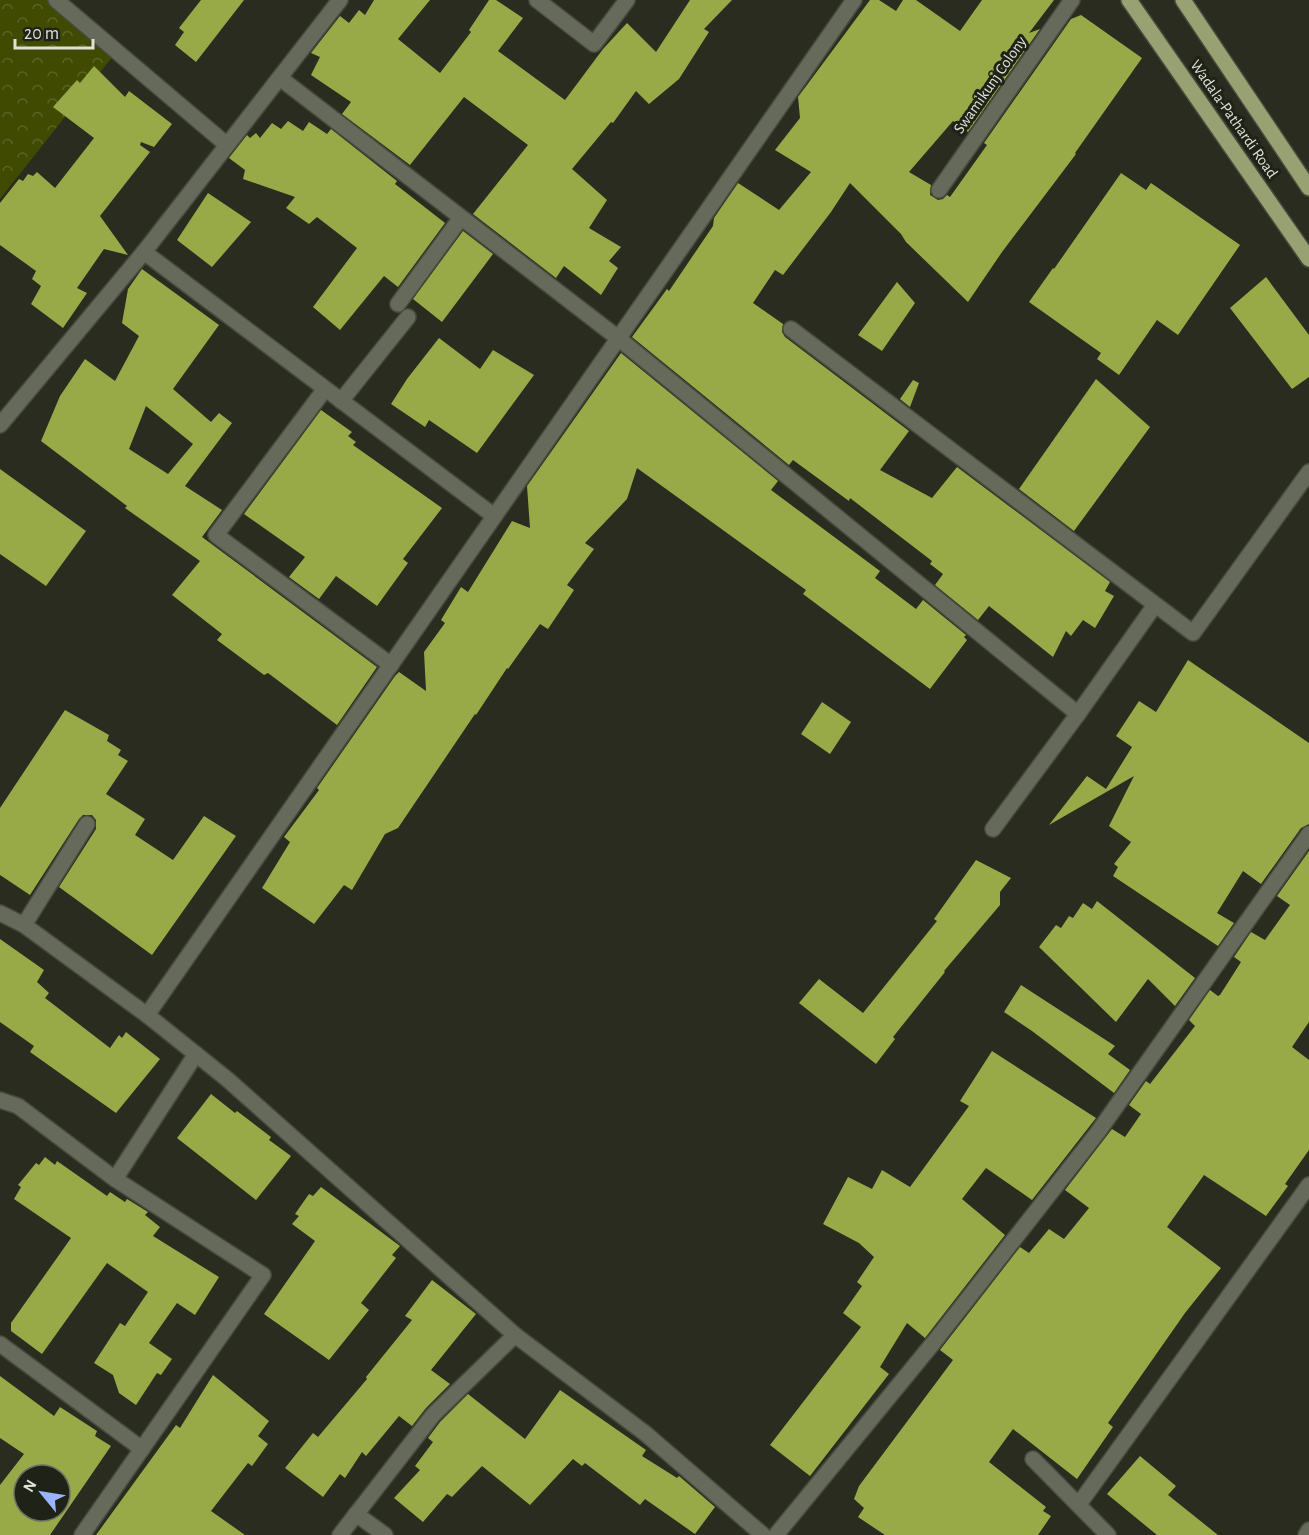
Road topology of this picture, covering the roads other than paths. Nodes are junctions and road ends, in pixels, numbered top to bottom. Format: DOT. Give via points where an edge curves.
graph roads {
  1 [pos="56,0"];
  2 [pos="340,0"];
  3 [pos="537,0"];
  4 [pos="627,0"];
  5 [pos="854,0"];
  6 [pos="1071,0"];
  7 [pos="1129,0"];
  8 [pos="1183,0"];
  9 [pos="279,78"];
  10 [pos="228,145"];
  11 [pos="1309,188"];
  12 [pos="939,190"];
  13 [pos="460,219"];
  14 [pos="144,252"];
  15 [pos="1309,259"];
  16 [pos="398,304"];
  17 [pos="408,317"];
  18 [pos="791,329"];
  19 [pos="618,338"];
  20 [pos="325,389"];
  21 [pos="341,401"];
  22 [pos="0,425"];
  23 [pos="1309,472"];
  24 [pos="494,516"];
  25 [pos="1155,605"];
  26 [pos="391,665"];
  27 [pos="1078,714"];
  28 [pos="87,824"];
  29 [pos="993,829"];
  30 [pos="1309,834"];
  31 [pos="0,913"];
  32 [pos="24,925"];
  33 [pos="147,1016"];
  34 [pos="196,1054"];
  35 [pos="0,1100"];
  36 [pos="115,1179"];
  37 [pos="1309,1185"];
  38 [pos="515,1335"];
  39 [pos="0,1344"];
  40 [pos="142,1449"];
  41 [pos="1033,1459"];
  42 [pos="1078,1504"];
  43 [pos="356,1514"];
  44 [pos="1309,1530"];
  45 [pos="82,1535"];
  46 [pos="340,1535"];
  47 [pos="385,1535"];
  48 [pos="763,1535"];
  49 [pos="776,1535"];
  50 [pos="1108,1535"];
  51 [pos="1306,1535"];
  1 -- 10 [label="street"];
  2 -- 9 [label="street"];
  3 -- 4 [label="street" via="594,44"];
  5 -- 19 [label="street"];
  6 -- 12 [label="street, Swamikunj Colony"];
  7 -- 15 [label="main road, Wadala-Pathardi Road"];
  8 -- 11 [label="main road, Wadala-Pathardi Road"];
  9 -- 10 [label="street"];
  9 -- 13 [label="street"];
  10 -- 14 [label="street"];
  13 -- 16 [label="street"];
  13 -- 19 [label="street"];
  14 -- 20 [label="street"];
  14 -- 22 [label="street"];
  17 -- 21 [label="street"];
  18 -- 25 [label="street"];
  19 -- 24 [label="street"];
  19 -- 27 [label="street"];
  20 -- 21 [label="street"];
  20 -- 26 [label="street" via="216,536"];
  21 -- 24 [label="street"];
  23 -- 25 [label="street" via="1193,633"];
  24 -- 26 [label="street"];
  25 -- 27 [label="street"];
  26 -- 33 [label="street"];
  27 -- 29 [label="street"];
  28 -- 32 [label="street"];
  30 -- 49 [label="street" via="1098,1132"];
  31 -- 32 [label="street"];
  32 -- 33 [label="street"];
  33 -- 34 [label="street"];
  34 -- 36 [label="street"];
  34 -- 38 [label="street"];
  35 -- 36 [label="street" via="18,1106"];
  36 -- 40 [label="street" via="263,1275"];
  37 -- 42 [label="street"];
  38 -- 43 [label="street" via="433,1415"];
  38 -- 48 [label="street" via="646,1434"];
  39 -- 40 [label="street"];
  40 -- 45 [label="street"];
  41 -- 42 [label="street"];
  42 -- 50 [label="street"];
  43 -- 46 [label="street"];
  43 -- 47 [label="street"];
  44 -- 51 [label="street"];
}
